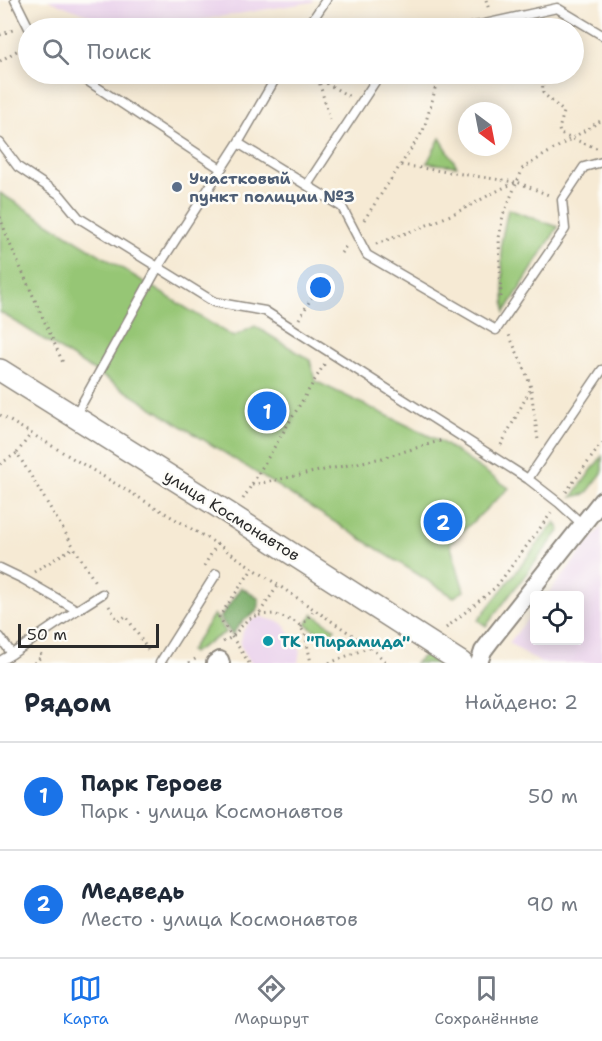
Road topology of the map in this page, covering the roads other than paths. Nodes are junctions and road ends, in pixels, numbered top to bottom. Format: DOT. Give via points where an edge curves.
graph roads {
  1 [pos="15,0"];
  2 [pos="326,0"];
  3 [pos="24,18"];
  4 [pos="314,18"];
  5 [pos="512,18"];
  6 [pos="574,18"];
  7 [pos="584,24"];
  8 [pos="602,35"];
  9 [pos="92,84"];
  10 [pos="273,84"];
  11 [pos="373,84"];
  12 [pos="0,143"];
  13 [pos="238,143"];
  14 [pos="602,162"];
  15 [pos="221,169"];
  16 [pos="307,184"];
  17 [pos="158,267"];
  18 [pos="0,370"];
  19 [pos="602,370"];
  20 [pos="74,416"];
  21 [pos="528,479"];
  22 [pos="601,504"];
  23 [pos="582,524"];
  24 [pos="0,568"];
  25 [pos="216,574"];
  26 [pos="102,594"];
  27 [pos="77,610"];
  28 [pos="0,637"];
  29 [pos="12,654"];
  30 [pos="0,661"];
  31 [pos="160,663"];
  32 [pos="462,663"];
  33 [pos="478,663"];
  1 -- 3 [label="lane"];
  2 -- 4 [label="lane"];
  5 -- 6 [label="lane" via="557,8"];
  7 -- 8 [label="lane"];
  9 -- 15 [label="lane"];
  10 -- 13 [label="lane"];
  11 -- 16 [label="lane"];
  12 -- 17 [label="lane" via="18,166 60,195 79,218"];
  13 -- 15 [label="lane"];
  13 -- 16 [label="lane"];
  14 -- 16 [label="lane" via="584,167 562,200 565,229 496,330 367,255 342,207"];
  15 -- 17 [label="lane"];
  17 -- 20 [label="lane"];
  17 -- 21 [label="lane" via="214,302 265,311"];
  18 -- 20 [label="street, улица Космонавтов"];
  19 -- 21 [label="lane"];
  20 -- 32 [label="street, улица Космонавтов"];
  21 -- 23 [label="lane"];
  22 -- 23 [label="street"];
  23 -- 33 [label="street" via="483,651"];
  24 -- 27 [label="lane"];
  25 -- 31 [label="lane"];
  26 -- 27 [label="lane"];
  27 -- 29 [label="lane"];
  28 -- 29 [label="lane"];
  29 -- 30 [label="lane"];
}
